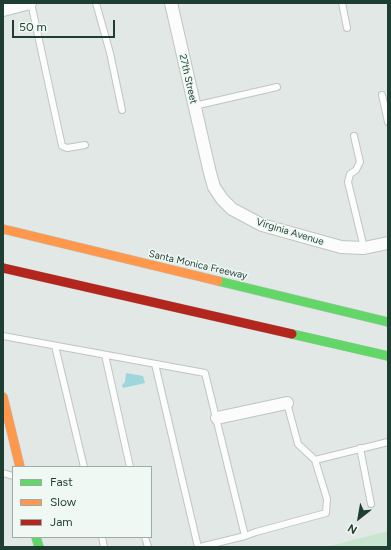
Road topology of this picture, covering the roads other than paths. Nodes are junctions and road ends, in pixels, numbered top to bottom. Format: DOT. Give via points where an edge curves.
graph roads {
  1 [pos="26,3"];
  2 [pos="96,3"];
  3 [pos="171,3"];
  4 [pos="342,3"];
  5 [pos="3,10"];
  6 [pos="347,28"];
  7 [pos="276,87"];
  8 [pos="382,96"];
  9 [pos="194,106"];
  10 [pos="122,110"];
  11 [pos="388,122"];
  12 [pos="354,136"];
  13 [pos="85,145"];
  14 [pos="205,156"];
  15 [pos="3,229"];
  16 [pos="388,242"];
  17 [pos="364,248"];
  18 [pos="6,268"];
  19 [pos="240,286"];
  20 [pos="314,295"];
  21 [pos="388,322"];
  22 [pos="3,336"];
  23 [pos="300,336"];
  24 [pos="55,346"];
  25 [pos="105,355"];
  26 [pos="347,356"];
  27 [pos="388,356"];
  28 [pos="155,364"];
  29 [pos="3,397"];
  30 [pos="287,403"];
  31 [pos="217,418"];
  32 [pos="388,442"];
  33 [pos="360,448"];
  34 [pos="316,460"];
  35 [pos="20,466"];
  36 [pos="84,466"];
  37 [pos="130,466"];
  38 [pos="371,504"];
  39 [pos="245,536"];
  40 [pos="199,547"];
  1 -- 5 [label="street"];
  1 -- 13 [label="lane" via="62,146 67,148"];
  2 -- 10 [label="lane"];
  3 -- 9 [label="street, 27th Street"];
  4 -- 6 [label="lane"];
  7 -- 9 [label="lane"];
  8 -- 11 [label="lane"];
  9 -- 14 [label="street, 27th Street"];
  12 -- 17 [label="lane" via="360,162 356,170 350,174 348,182"];
  14 -- 17 [label="street, Virginia Avenue" via="214,187 232,209 244,217 262,225 341,247"];
  15 -- 19 [label="main road, Santa Monica Freeway"];
  16 -- 17 [label="street, Virginia Avenue"];
  18 -- 23 [label="main road"];
  19 -- 20 [label="main road"];
  19 -- 21 [label="main road, Santa Monica Freeway"];
  22 -- 24 [label="lane"];
  23 -- 26 [label="main road"];
  23 -- 27 [label="main road"];
  24 -- 25 [label="lane"];
  24 -- 36 [label="lane"];
  25 -- 28 [label="lane"];
  25 -- 37 [label="lane"];
  28 -- 31 [label="lane" via="206,373"];
  28 -- 40 [label="lane"];
  29 -- 35 [label="main road"];
  30 -- 31 [label="street"];
  30 -- 34 [label="lane" via="298,444"];
  31 -- 39 [label="lane"];
  32 -- 33 [label="lane"];
  33 -- 34 [label="lane"];
  33 -- 38 [label="lane"];
  34 -- 39 [label="lane" via="327,499 326,513"];
  39 -- 40 [label="lane"];
}
